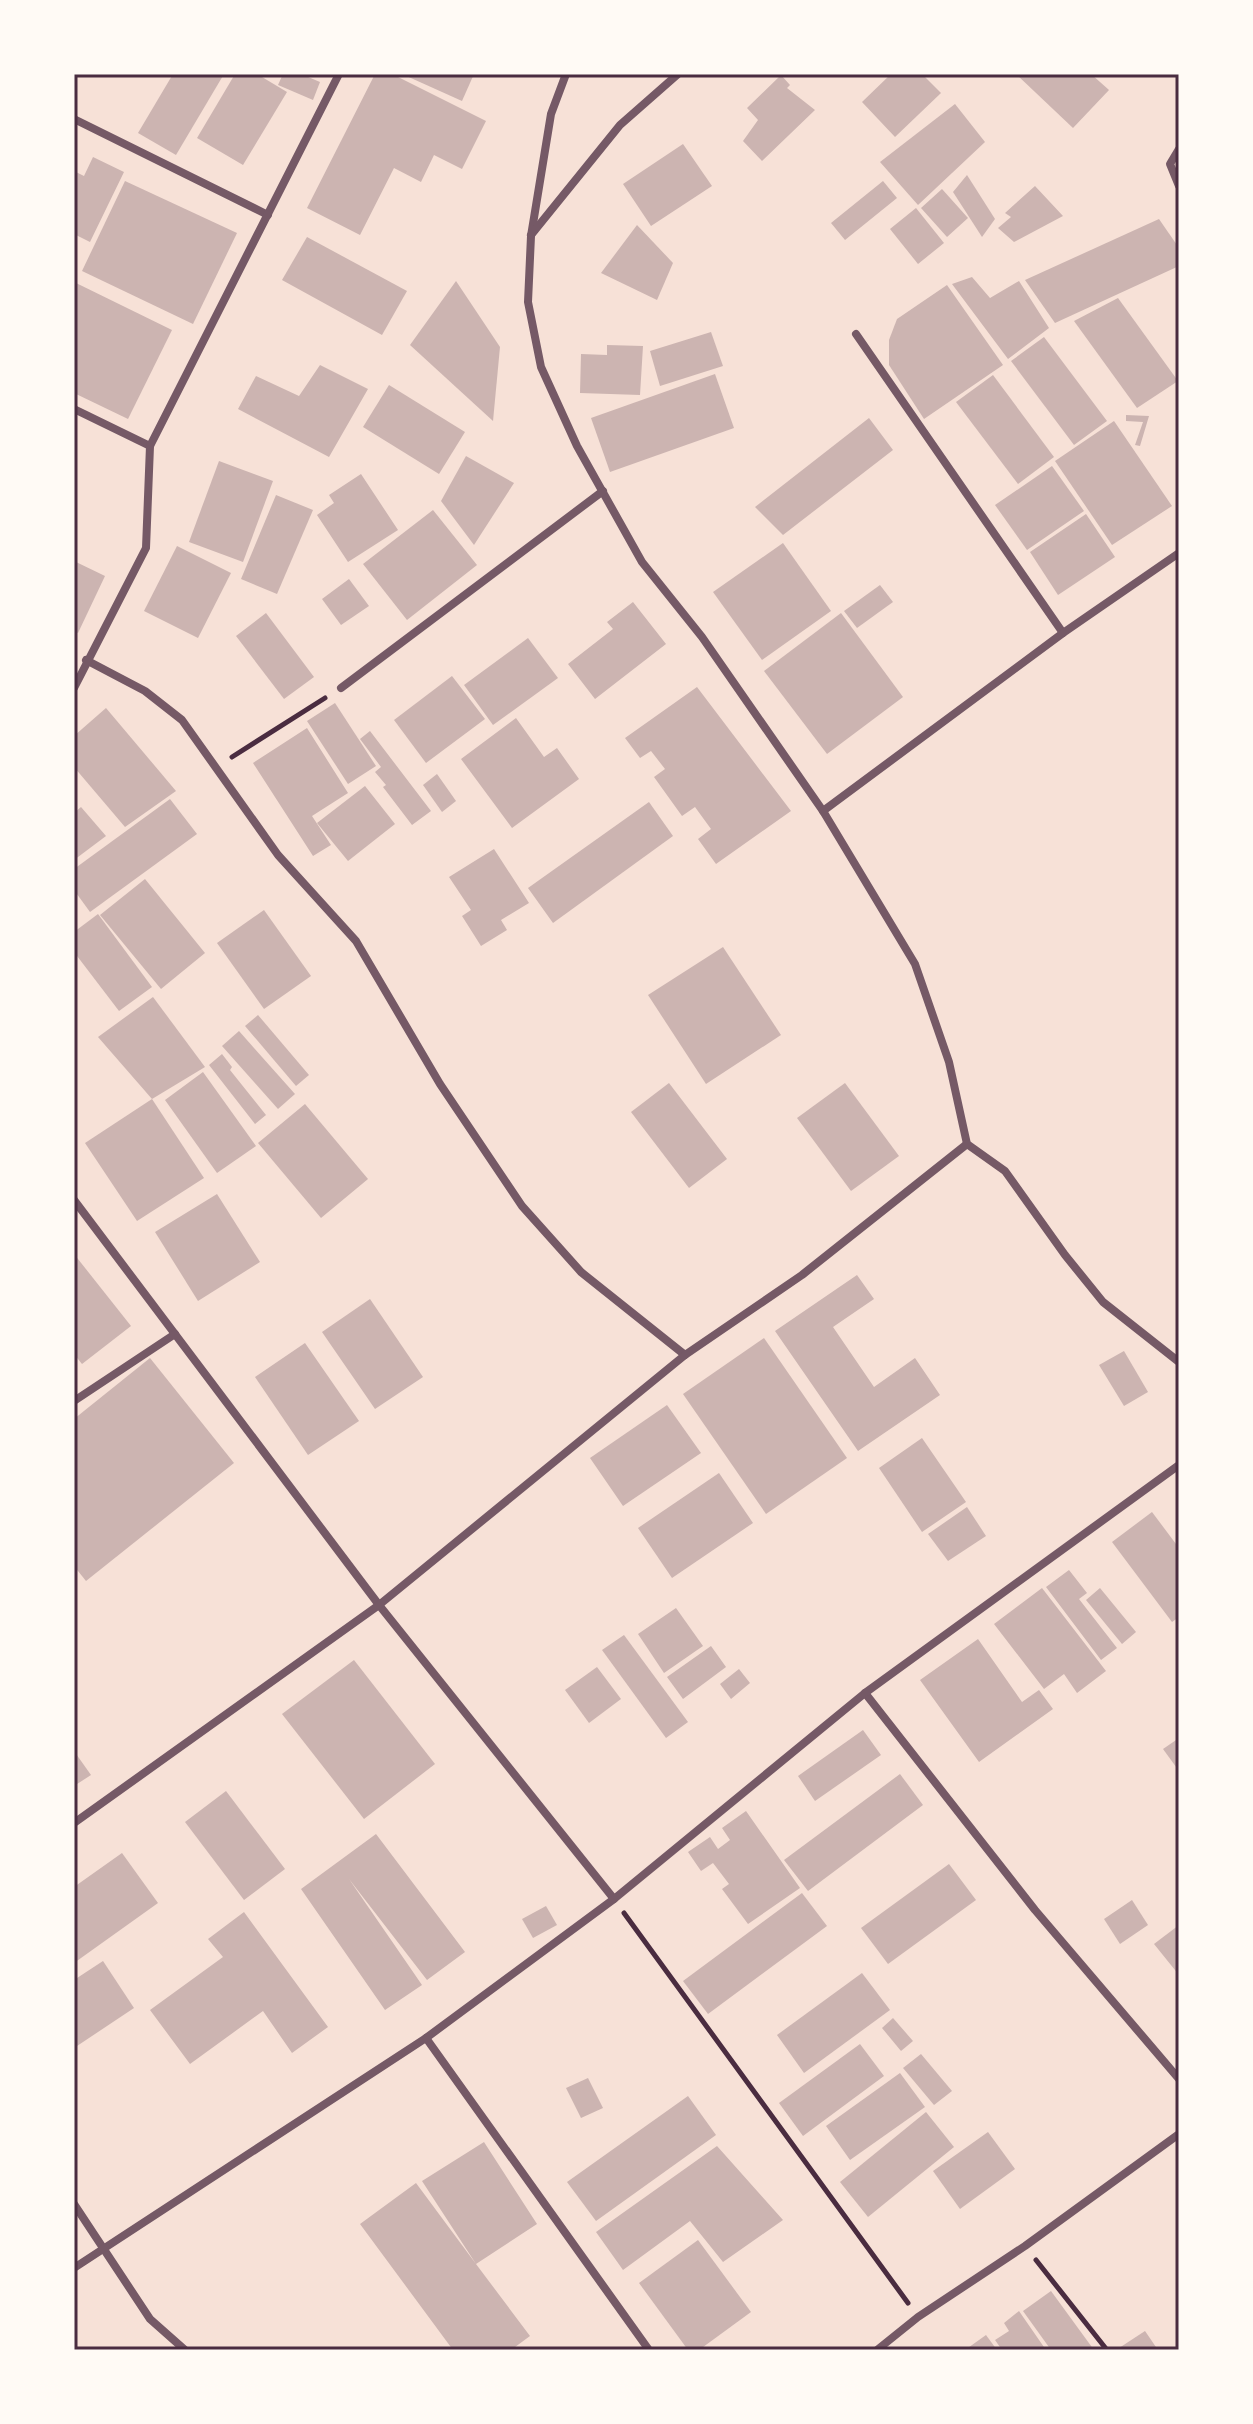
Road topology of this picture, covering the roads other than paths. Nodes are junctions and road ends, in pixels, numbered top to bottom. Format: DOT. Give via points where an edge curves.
graph roads {
  1 [pos="339,74"];
  2 [pos="566,74"];
  3 [pos="678,74"];
  4 [pos="74,119"];
  5 [pos="1179,149"];
  6 [pos="1179,186"];
  7 [pos="268,215"];
  8 [pos="531,236"];
  9 [pos="856,334"];
  10 [pos="74,409"];
  11 [pos="150,446"];
  12 [pos="603,491"];
  13 [pos="1179,553"];
  14 [pos="1063,633"];
  15 [pos="86,660"];
  16 [pos="74,688"];
  17 [pos="341,688"];
  18 [pos="823,811"];
  19 [pos="967,1144"];
  20 [pos="74,1200"];
  21 [pos="175,1334"];
  22 [pos="685,1355"];
  23 [pos="1179,1362"];
  24 [pos="74,1401"];
  25 [pos="1179,1465"];
  26 [pos="379,1605"];
  27 [pos="865,1693"];
  28 [pos="74,1823"];
  29 [pos="614,1899"];
  30 [pos="426,2038"];
  31 [pos="1179,2079"];
  32 [pos="1179,2134"];
  33 [pos="74,2204"];
  34 [pos="101,2248"];
  35 [pos="74,2268"];
  36 [pos="185,2350"];
  37 [pos="649,2350"];
  38 [pos="877,2350"];
  1 -- 7 [label="street"];
  2 -- 8 [label="street" via="551,114"];
  3 -- 8 [label="street" via="620,125"];
  4 -- 7 [label="street"];
  5 -- 6 [label="street" via="1170,164"];
  7 -- 11 [label="street"];
  8 -- 12 [label="street" via="528,302 541,367"];
  9 -- 14 [label="street"];
  10 -- 11 [label="street"];
  11 -- 15 [label="street" via="146,548"];
  12 -- 17 [label="street"];
  12 -- 18 [label="street" via="642,562 702,637"];
  13 -- 14 [label="street"];
  14 -- 18 [label="street"];
  15 -- 16 [label="street"];
  15 -- 22 [label="street" via="145,691 182,720 278,855 356,941 440,1084 522,1206 581,1272"];
  18 -- 19 [label="street" via="915,964 949,1062"];
  19 -- 22 [label="street" via="802,1275"];
  19 -- 23 [label="street" via="1005,1171 1103,1302"];
  20 -- 21 [label="street"];
  21 -- 24 [label="street"];
  21 -- 26 [label="street"];
  22 -- 26 [label="street"];
  25 -- 27 [label="street"];
  26 -- 28 [label="street"];
  26 -- 29 [label="street"];
  27 -- 29 [label="street"];
  27 -- 31 [label="street" via="1035,1910"];
  29 -- 30 [label="street"];
  30 -- 34 [label="street"];
  30 -- 37 [label="street"];
  32 -- 38 [label="street"];
  33 -- 34 [label="street"];
  34 -- 35 [label="street"];
  34 -- 36 [label="street" via="150,2319"];
}
